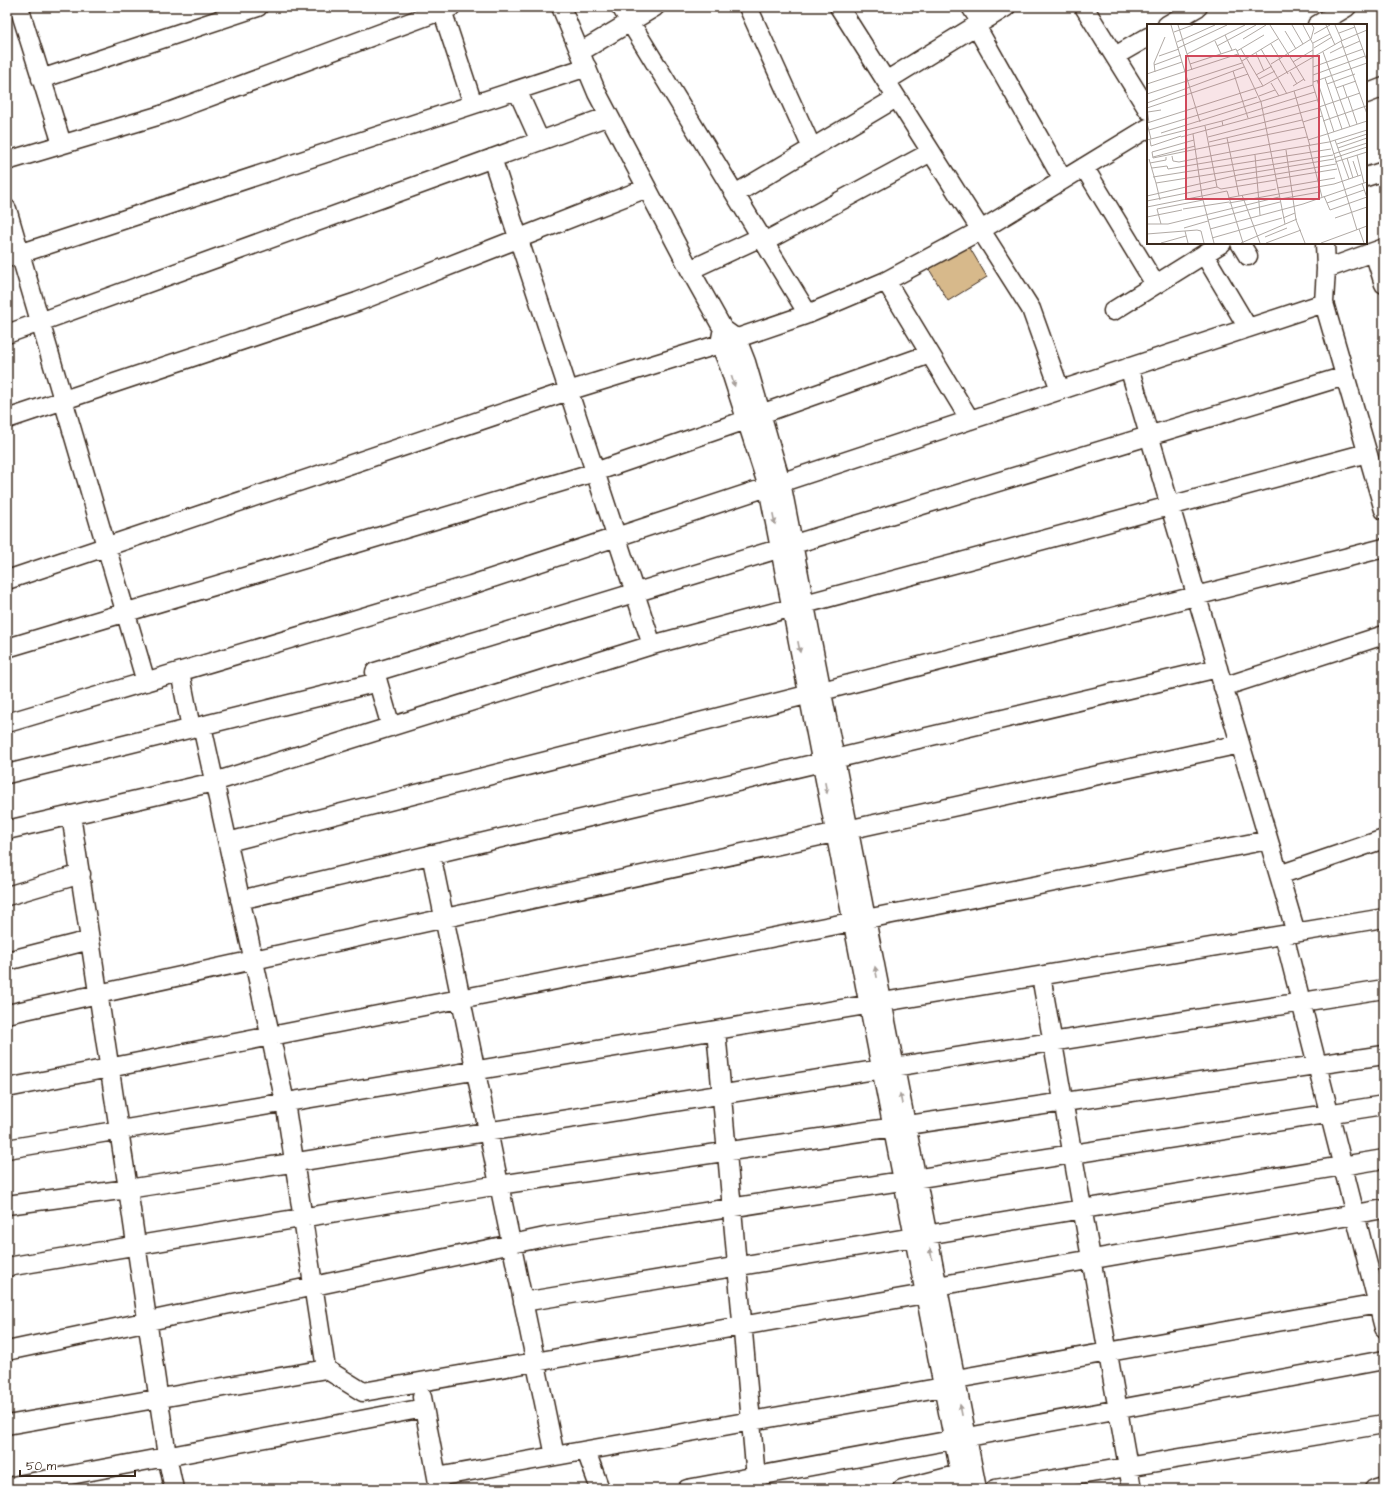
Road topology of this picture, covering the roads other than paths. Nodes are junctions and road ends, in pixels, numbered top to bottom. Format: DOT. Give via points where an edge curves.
graph roads {
  1 [pos="19,7"];
  2 [pos="258,7"];
  3 [pos="561,7"];
  4 [pos="655,7"];
  5 [pos="748,7"];
  6 [pos="839,7"];
  7 [pos="971,7"];
  8 [pos="1006,7"];
  9 [pos="1084,7"];
  10 [pos="1198,7"];
  11 [pos="1347,7"];
  12 [pos="446,9"];
  13 [pos="626,14"];
  14 [pos="1320,20"];
  15 [pos="978,24"];
  16 [pos="1170,24"];
  17 [pos="1147,38"];
  18 [pos="1115,56"];
  19 [pos="583,59"];
  20 [pos="41,79"];
  21 [pos="886,82"];
  22 [pos="1384,87"];
  23 [pos="517,90"];
  24 [pos="1367,94"];
  25 [pos="896,98"];
  26 [pos="473,104"];
  27 [pos="1147,108"];
  28 [pos="609,116"];
  29 [pos="1147,129"];
  30 [pos="540,141"];
  31 [pos="62,144"];
  32 [pos="812,148"];
  33 [pos="931,152"];
  34 [pos="492,158"];
  35 [pos="7,161"];
  36 [pos="1084,167"];
  37 [pos="1384,171"];
  38 [pos="1367,177"];
  39 [pos="1063,180"];
  40 [pos="647,188"];
  41 [pos="735,194"];
  42 [pos="7,209"];
  43 [pos="981,230"];
  44 [pos="518,239"];
  45 [pos="763,240"];
  46 [pos="1220,244"];
  47 [pos="1325,244"];
  48 [pos="1379,250"];
  49 [pos="1204,254"];
  50 [pos="14,256"];
  51 [pos="1326,269"];
  52 [pos="690,270"];
  53 [pos="886,281"];
  54 [pos="1155,284"];
  55 [pos="1384,284"];
  56 [pos="1324,303"];
  57 [pos="1113,311"];
  58 [pos="808,314"];
  59 [pos="40,322"];
  60 [pos="1248,328"];
  61 [pos="7,334"];
  62 [pos="727,337"];
  63 [pos="930,354"];
  64 [pos="1129,367"];
  65 [pos="1345,376"];
  66 [pos="1060,390"];
  67 [pos="568,391"];
  68 [pos="64,400"];
  69 [pos="754,417"];
  70 [pos="7,419"];
  71 [pos="970,420"];
  72 [pos="1149,436"];
  73 [pos="1367,452"];
  74 [pos="595,472"];
  75 [pos="775,485"];
  76 [pos="1170,506"];
  77 [pos="1384,510"];
  78 [pos="616,537"];
  79 [pos="787,546"];
  80 [pos="107,547"];
  81 [pos="1384,548"];
  82 [pos="7,580"];
  83 [pos="634,593"];
  84 [pos="1196,596"];
  85 [pos="798,605"];
  86 [pos="126,613"];
  87 [pos="1384,635"];
  88 [pos="652,645"];
  89 [pos="7,648"];
  90 [pos="1218,668"];
  91 [pos="180,672"];
  92 [pos="146,682"];
  93 [pos="378,682"];
  94 [pos="1223,687"];
  95 [pos="815,693"];
  96 [pos="7,723"];
  97 [pos="197,727"];
  98 [pos="391,727"];
  99 [pos="1240,744"];
  100 [pos="828,760"];
  101 [pos="7,774"];
  102 [pos="214,782"];
  103 [pos="72,815"];
  104 [pos="7,830"];
  105 [pos="842,831"];
  106 [pos="1384,839"];
  107 [pos="1268,840"];
  108 [pos="228,842"];
  109 [pos="431,854"];
  110 [pos="81,874"];
  111 [pos="1279,875"];
  112 [pos="7,896"];
  113 [pos="240,900"];
  114 [pos="444,918"];
  115 [pos="1384,918"];
  116 [pos="859,920"];
  117 [pos="1290,934"];
  118 [pos="90,940"];
  119 [pos="254,960"];
  120 [pos="7,961"];
  121 [pos="1041,976"];
  122 [pos="1384,989"];
  123 [pos="99,994"];
  124 [pos="461,999"];
  125 [pos="1301,1002"];
  126 [pos="876,1003"];
  127 [pos="7,1014"];
  128 [pos="716,1030"];
  129 [pos="270,1036"];
  130 [pos="1053,1042"];
  131 [pos="1384,1056"];
  132 [pos="1317,1065"];
  133 [pos="110,1068"];
  134 [pos="888,1068"];
  135 [pos="476,1070"];
  136 [pos="7,1088"];
  137 [pos="722,1094"];
  138 [pos="285,1102"];
  139 [pos="1064,1102"];
  140 [pos="1384,1105"];
  141 [pos="1330,1114"];
  142 [pos="899,1126"];
  143 [pos="119,1130"];
  144 [pos="488,1132"];
  145 [pos="7,1149"];
  146 [pos="726,1152"];
  147 [pos="1073,1154"];
  148 [pos="1384,1159"];
  149 [pos="294,1162"];
  150 [pos="1343,1166"];
  151 [pos="910,1180"];
  152 [pos="499,1185"];
  153 [pos="128,1189"];
  154 [pos="7,1205"];
  155 [pos="732,1208"];
  156 [pos="1083,1209"];
  157 [pos="1384,1209"];
  158 [pos="1355,1214"];
  159 [pos="303,1218"];
  160 [pos="921,1236"];
  161 [pos="511,1244"];
  162 [pos="136,1245"];
  163 [pos="1092,1259"];
  164 [pos="7,1267"];
  165 [pos="737,1267"];
  166 [pos="313,1286"];
  167 [pos="934,1290"];
  168 [pos="523,1302"];
  169 [pos="1381,1304"];
  170 [pos="147,1322"];
  171 [pos="742,1326"];
  172 [pos="1384,1328"];
  173 [pos="7,1351"];
  174 [pos="1108,1352"];
  175 [pos="1384,1360"];
  176 [pos="536,1362"];
  177 [pos="326,1369"];
  178 [pos="419,1382"];
  179 [pos="947,1382"];
  180 [pos="158,1398"];
  181 [pos="424,1408"];
  182 [pos="1118,1410"];
  183 [pos="751,1421"];
  184 [pos="1384,1424"];
  185 [pos="7,1425"];
  186 [pos="960,1439"];
  187 [pos="586,1451"];
  188 [pos="167,1456"];
  189 [pos="555,1456"];
  190 [pos="1128,1467"];
  191 [pos="965,1478"];
  192 [pos="438,1483"];
  193 [pos="756,1483"];
  194 [pos="1384,1486"];
  195 [pos="7,1487"];
  196 [pos="174,1489"];
  197 [pos="600,1489"];
  198 [pos="687,1489"];
  199 [pos="902,1489"];
  200 [pos="977,1489"];
  201 [pos="995,1489"];
  202 [pos="1132,1489"];
  203 [pos="1374,1489"];
  1 -- 20 [label="street"];
  2 -- 20 [label="street"];
  3 -- 19 [label="street"];
  4 -- 13 [label="street"];
  5 -- 32 [label="street"];
  6 -- 21 [label="street"];
  7 -- 15 [label="street"];
  8 -- 15 [label="street"];
  9 -- 18 [label="street"];
  10 -- 16 [label="street"];
  11 -- 14 [label="street"];
  12 -- 26 [label="street"];
  12 -- 31 [label="street" via="161,115"];
  13 -- 19 [label="street"];
  13 -- 41 [label="street"];
  15 -- 21 [label="street"];
  15 -- 39 [label="street"];
  17 -- 18 [label="street"];
  18 -- 27 [label="street"];
  19 -- 23 [label="street"];
  19 -- 28 [label="street"];
  20 -- 31 [label="street"];
  21 -- 25 [label="street"];
  22 -- 24 [label="street"];
  23 -- 26 [label="street"];
  23 -- 30 [label="street"];
  25 -- 32 [label="street"];
  25 -- 33 [label="street"];
  26 -- 50 [label="street"];
  28 -- 30 [label="street"];
  28 -- 40 [label="street"];
  29 -- 36 [label="street"];
  30 -- 34 [label="street"];
  31 -- 35 [label="street"];
  32 -- 41 [label="street"];
  33 -- 43 [label="street"];
  33 -- 45 [label="street"];
  34 -- 44 [label="street"];
  34 -- 59 [label="street"];
  36 -- 39 [label="street"];
  36 -- 54 [label="street"];
  37 -- 38 [label="street"];
  39 -- 43 [label="street"];
  40 -- 44 [label="street"];
  40 -- 52 [label="street"];
  41 -- 45 [label="street"];
  42 -- 50 [label="street"];
  43 -- 53 [label="street"];
  43 -- 66 [label="street" via="1031,309"];
  44 -- 67 [label="street"];
  44 -- 68 [label="street" via="357,302"];
  45 -- 52 [label="street"];
  45 -- 58 [label="street"];
  46 -- 49 [label="street"];
  47 -- 51 [label="street"];
  48 -- 51 [label="street"];
  48 -- 55 [label="street"];
  49 -- 54 [label="street"];
  49 -- 60 [label="street"];
  50 -- 59 [label="street"];
  51 -- 56 [label="street"];
  52 -- 62 [label="street"];
  53 -- 58 [label="street"];
  53 -- 63 [label="street"];
  54 -- 57 [label="street"];
  56 -- 60 [label="street"];
  56 -- 65 [label="street"];
  58 -- 62 [label="street"];
  59 -- 61 [label="street"];
  59 -- 68 [label="street"];
  60 -- 64 [label="street"];
  62 -- 67 [label="street"];
  62 -- 69 [label="street" via="746,362"];
  63 -- 69 [label="street"];
  63 -- 71 [label="street"];
  64 -- 66 [label="street"];
  64 -- 72 [label="street"];
  65 -- 72 [label="street"];
  65 -- 73 [label="street"];
  66 -- 71 [label="street"];
  67 -- 74 [label="street"];
  67 -- 80 [label="street"];
  68 -- 70 [label="street"];
  68 -- 80 [label="street"];
  69 -- 74 [label="street"];
  69 -- 75 [label="street"];
  71 -- 75 [label="street"];
  72 -- 76 [label="street"];
  72 -- 79 [label="street"];
  73 -- 76 [label="street"];
  73 -- 77 [label="street"];
  74 -- 78 [label="street"];
  74 -- 86 [label="street"];
  75 -- 78 [label="street"];
  75 -- 79 [label="street"];
  76 -- 84 [label="street"];
  76 -- 85 [label="street"];
  78 -- 83 [label="street"];
  78 -- 91 [label="street" via="471,585"];
  79 -- 83 [label="street"];
  79 -- 85 [label="street"];
  80 -- 82 [label="street"];
  80 -- 86 [label="street"];
  81 -- 84 [label="street"];
  83 -- 88 [label="street"];
  83 -- 93 [label="street" via="375,672"];
  84 -- 90 [label="street"];
  84 -- 95 [label="street"];
  85 -- 88 [label="street"];
  85 -- 95 [label="street"];
  86 -- 89 [label="street"];
  86 -- 92 [label="street"];
  87 -- 94 [label="street"];
  88 -- 98 [label="street"];
  90 -- 94 [label="street"];
  90 -- 100 [label="street"];
  91 -- 92 [label="street"];
  91 -- 97 [label="street"];
  92 -- 96 [label="street"];
  93 -- 97 [label="street"];
  93 -- 98 [label="street"];
  94 -- 99 [label="street"];
  95 -- 100 [label="street"];
  95 -- 108 [label="street"];
  97 -- 101 [label="street"];
  97 -- 102 [label="street"];
  98 -- 102 [label="street"];
  99 -- 105 [label="street"];
  99 -- 107 [label="street"];
  100 -- 105 [label="street"];
  100 -- 109 [label="street"];
  102 -- 103 [label="street"];
  102 -- 108 [label="street"];
  103 -- 104 [label="street"];
  103 -- 110 [label="street"];
  105 -- 114 [label="street"];
  105 -- 116 [label="street"];
  106 -- 111 [label="street"];
  107 -- 111 [label="street"];
  107 -- 116 [label="street"];
  108 -- 113 [label="street"];
  109 -- 113 [label="street"];
  109 -- 114 [label="street"];
  110 -- 112 [label="street"];
  110 -- 118 [label="street"];
  111 -- 117 [label="street"];
  113 -- 119 [label="street"];
  114 -- 119 [label="street"];
  114 -- 124 [label="street"];
  115 -- 117 [label="street"];
  116 -- 124 [label="street"];
  116 -- 126 [label="street"];
  117 -- 121 [label="street"];
  117 -- 125 [label="street"];
  118 -- 120 [label="street"];
  118 -- 123 [label="street"];
  119 -- 123 [label="street"];
  119 -- 129 [label="street"];
  121 -- 126 [label="street"];
  121 -- 130 [label="street"];
  122 -- 125 [label="street"];
  123 -- 127 [label="street"];
  123 -- 133 [label="street"];
  124 -- 129 [label="street"];
  124 -- 135 [label="street"];
  125 -- 130 [label="street"];
  125 -- 132 [label="street"];
  126 -- 128 [label="street"];
  126 -- 134 [label="street"];
  128 -- 135 [label="street"];
  128 -- 137 [label="street"];
  129 -- 133 [label="street"];
  129 -- 138 [label="street"];
  130 -- 134 [label="street"];
  130 -- 139 [label="street"];
  131 -- 132 [label="street"];
  132 -- 139 [label="street"];
  132 -- 141 [label="street"];
  133 -- 136 [label="street"];
  133 -- 143 [label="street"];
  134 -- 137 [label="street"];
  134 -- 142 [label="street"];
  135 -- 138 [label="street"];
  135 -- 144 [label="street"];
  137 -- 144 [label="street"];
  137 -- 146 [label="street"];
  138 -- 143 [label="street"];
  138 -- 149 [label="street"];
  139 -- 142 [label="street"];
  139 -- 147 [label="street"];
  140 -- 141 [label="street"];
  141 -- 147 [label="street"];
  141 -- 150 [label="street"];
  142 -- 146 [label="street"];
  142 -- 151 [label="street"];
  143 -- 145 [label="street"];
  143 -- 153 [label="street"];
  144 -- 149 [label="street"];
  144 -- 152 [label="street"];
  146 -- 152 [label="street"];
  146 -- 155 [label="street"];
  147 -- 151 [label="street"];
  147 -- 156 [label="street"];
  148 -- 150 [label="street"];
  149 -- 153 [label="street"];
  149 -- 159 [label="street"];
  150 -- 156 [label="street"];
  150 -- 158 [label="street"];
  151 -- 155 [label="street"];
  151 -- 160 [label="street"];
  152 -- 159 [label="street"];
  152 -- 161 [label="street"];
  153 -- 154 [label="street"];
  153 -- 162 [label="street"];
  155 -- 161 [label="street"];
  155 -- 165 [label="street"];
  156 -- 160 [label="street"];
  156 -- 163 [label="street"];
  157 -- 158 [label="street"];
  158 -- 163 [label="street"];
  158 -- 169 [label="street"];
  159 -- 162 [label="street"];
  159 -- 166 [label="street"];
  160 -- 165 [label="street"];
  160 -- 167 [label="street"];
  161 -- 166 [label="street"];
  161 -- 168 [label="street"];
  162 -- 164 [label="street"];
  162 -- 170 [label="street"];
  163 -- 167 [label="street"];
  163 -- 174 [label="street"];
  165 -- 168 [label="street"];
  165 -- 171 [label="street"];
  166 -- 170 [label="street"];
  166 -- 177 [label="street"];
  167 -- 171 [label="street"];
  167 -- 179 [label="street"];
  168 -- 176 [label="street"];
  169 -- 172 [label="street"];
  169 -- 174 [label="street"];
  170 -- 173 [label="street"];
  170 -- 180 [label="street"];
  171 -- 176 [label="street"];
  171 -- 183 [label="street"];
  174 -- 179 [label="street"];
  174 -- 182 [label="street"];
  175 -- 182 [label="street"];
  176 -- 178 [label="street"];
  176 -- 189 [label="street"];
  177 -- 178 [label="street" via="363,1392"];
  177 -- 180 [label="street"];
  178 -- 181 [label="street"];
  179 -- 183 [label="street"];
  179 -- 186 [label="street"];
  180 -- 185 [label="street"];
  180 -- 188 [label="street"];
  181 -- 188 [label="street"];
  181 -- 192 [label="street"];
  182 -- 186 [label="street"];
  182 -- 190 [label="street"];
  183 -- 187 [label="street"];
  183 -- 193 [label="street"];
  184 -- 190 [label="street"];
  186 -- 191 [label="street"];
  186 -- 193 [label="street"];
  187 -- 189 [label="street"];
  187 -- 197 [label="street"];
  188 -- 195 [label="street"];
  188 -- 196 [label="street"];
  189 -- 192 [label="street"];
  190 -- 201 [label="street"];
  190 -- 202 [label="street"];
  191 -- 199 [label="street"];
  191 -- 200 [label="street"];
  193 -- 198 [label="street"];
  194 -- 203 [label="street"];
}
